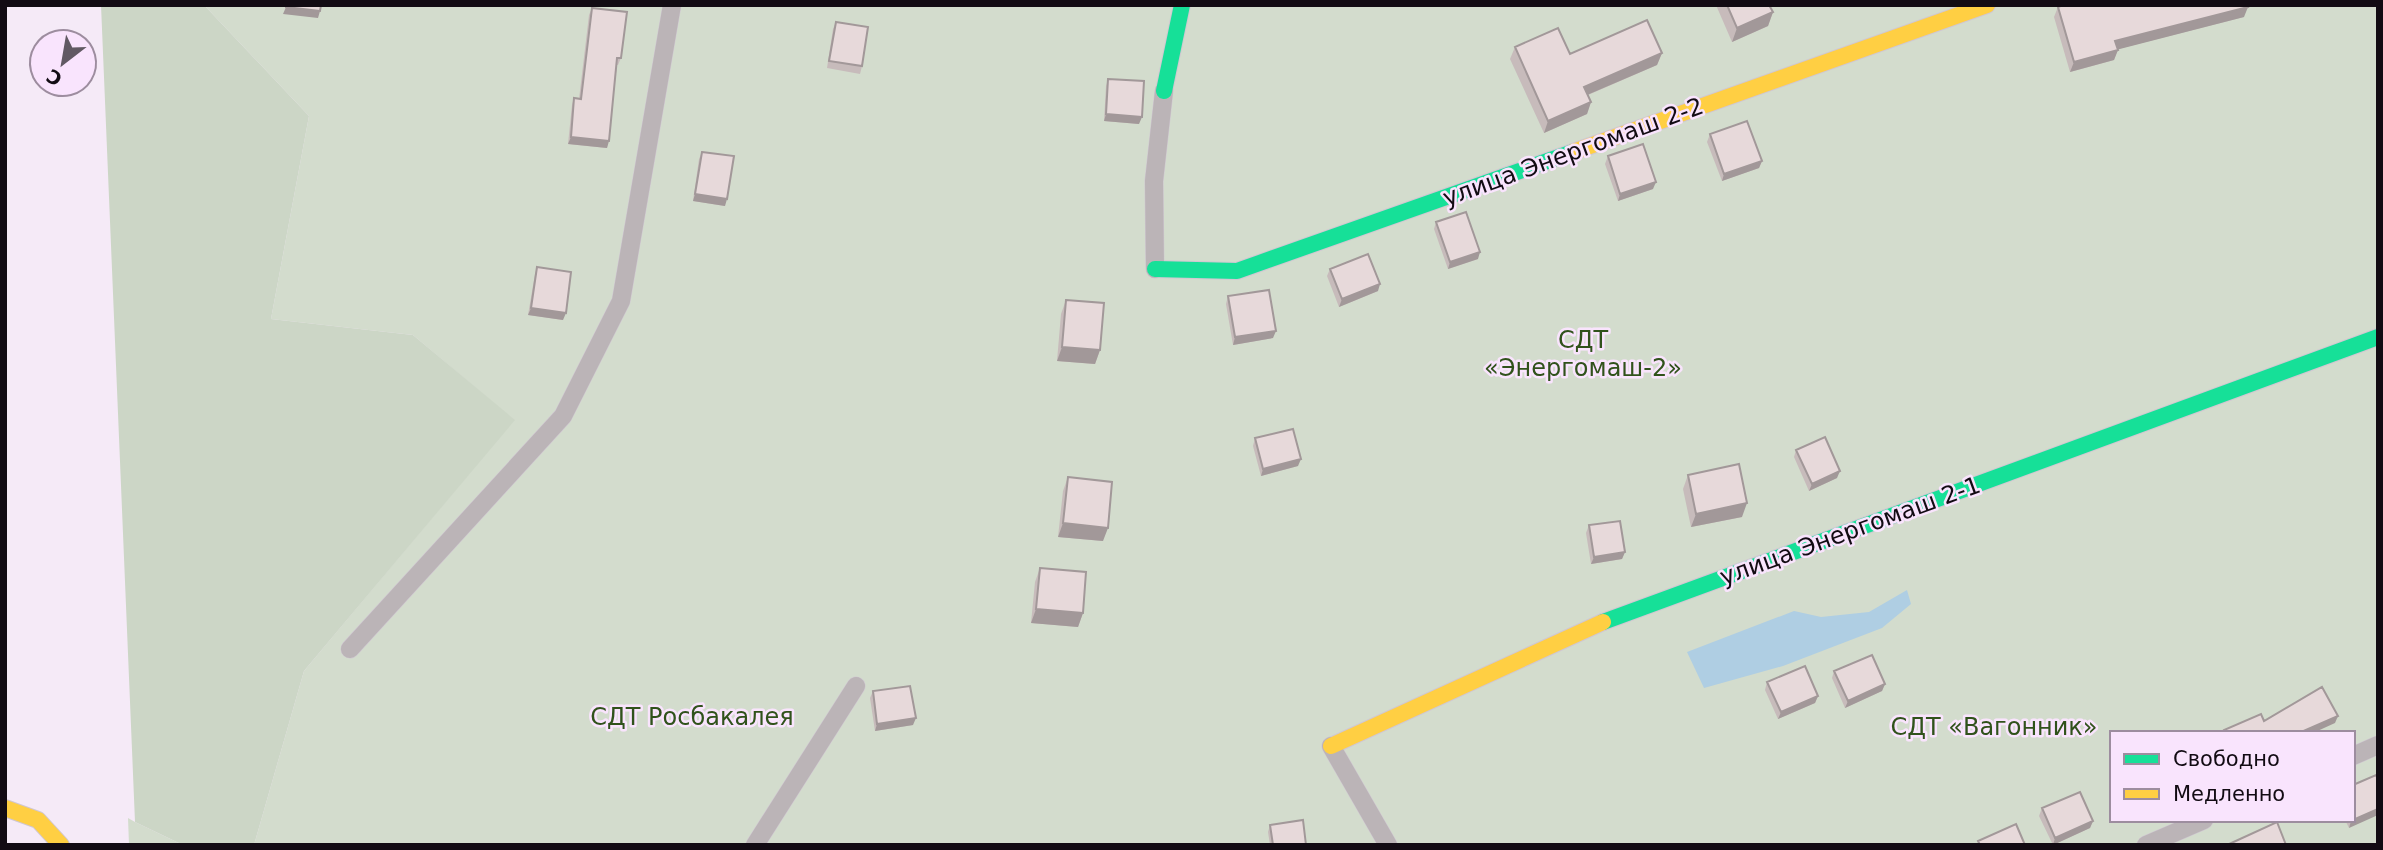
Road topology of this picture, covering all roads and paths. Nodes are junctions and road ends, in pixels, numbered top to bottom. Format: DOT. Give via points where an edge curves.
graph roads {
  1 [pos="672,5"];
  2 [pos="1182,5"];
  3 [pos="1987,5"];
  4 [pos="1164,91"];
  5 [pos="1155,269"];
  6 [pos="2378,337"];
  7 [pos="350,649"];
  8 [pos="856,686"];
  9 [pos="2378,745"];
  10 [pos="1331,746"];
  11 [pos="2355,755"];
  12 [pos="5,808"];
  13 [pos="2199,822"];
  14 [pos="61,845"];
  15 [pos="755,845"];
  16 [pos="1388,845"];
  17 [pos="2146,845"];
  1 -- 7 [label="lane" via="621,301 563,416"];
  2 -- 4 [label="street"];
  3 -- 5 [label="street, улица Энергомаш 2-2" via="1237,271"];
  4 -- 5 [label="lane" via="1154,181"];
  6 -- 10 [label="street, улица Энергомаш 2-1" via="1585,628"];
  8 -- 15 [label="lane"];
  9 -- 11 [label="lane"];
  10 -- 16 [label="lane"];
  12 -- 14 [label="street" via="44,823"];
  13 -- 17 [label="lane"];
}
